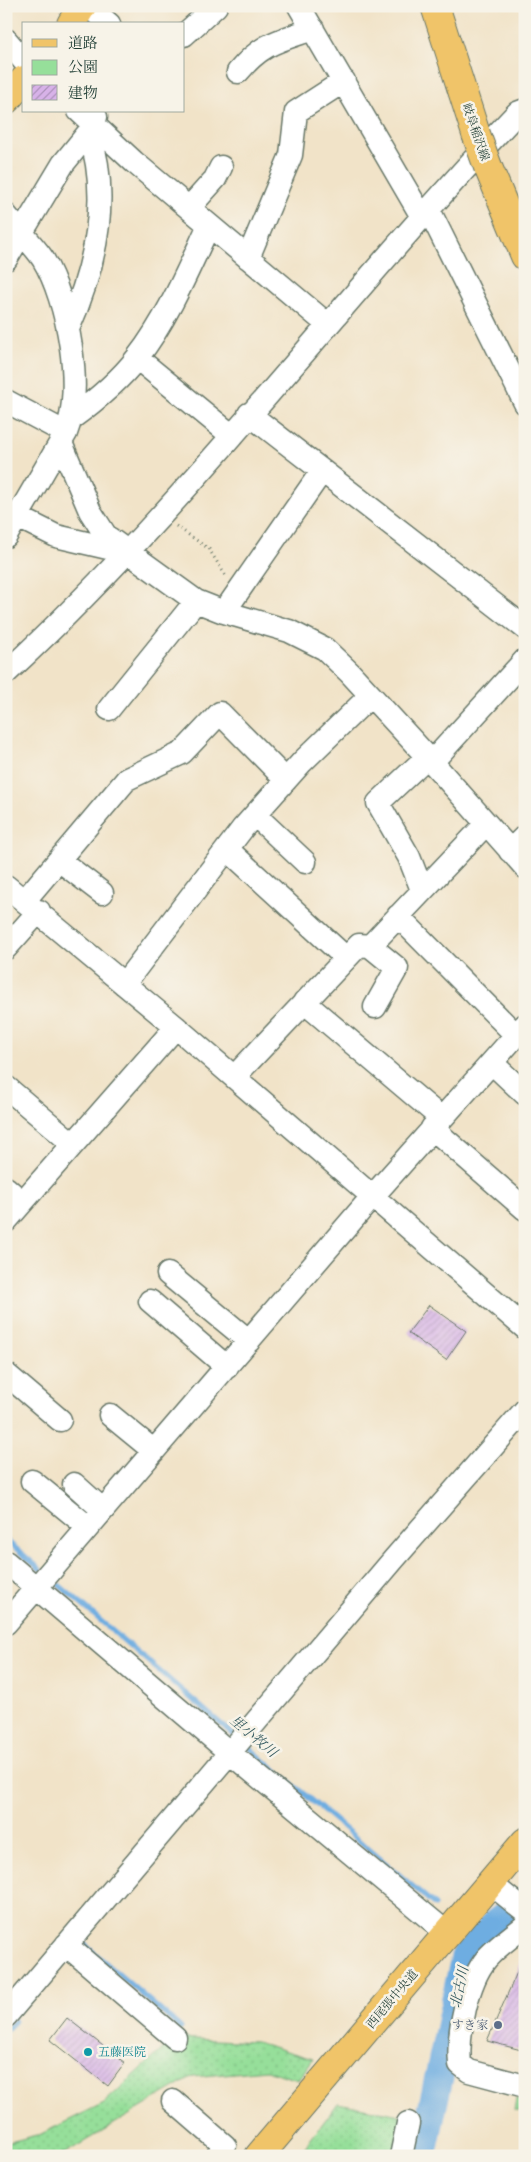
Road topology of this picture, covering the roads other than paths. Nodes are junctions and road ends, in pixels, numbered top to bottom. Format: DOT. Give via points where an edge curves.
graph roads {
  1 [pos="82,6"];
  2 [pos="88,6"];
  3 [pos="216,6"];
  4 [pos="299,6"];
  5 [pos="435,6"];
  6 [pos="72,22"];
  7 [pos="107,22"];
  8 [pos="313,29"];
  9 [pos="185,34"];
  10 [pos="6,40"];
  11 [pos="22,59"];
  12 [pos="238,72"];
  13 [pos="344,81"];
  14 [pos="22,82"];
  15 [pos="6,100"];
  16 [pos="522,108"];
  17 [pos="90,119"];
  18 [pos="221,166"];
  19 [pos="189,208"];
  20 [pos="424,211"];
  21 [pos="6,215"];
  22 [pos="209,225"];
  23 [pos="20,233"];
  24 [pos="525,256"];
  25 [pos="248,258"];
  26 [pos="6,259"];
  27 [pos="327,324"];
  28 [pos="68,329"];
  29 [pos="137,358"];
  30 [pos="6,401"];
  31 [pos="525,403"];
  32 [pos="249,414"];
  33 [pos="67,432"];
  34 [pos="231,435"];
  35 [pos="322,471"];
  36 [pos="16,508"];
  37 [pos="6,536"];
  38 [pos="129,553"];
  39 [pos="196,601"];
  40 [pos="231,604"];
  41 [pos="525,628"];
  42 [pos="525,660"];
  43 [pos="6,673"];
  44 [pos="370,696"];
  45 [pos="110,709"];
  46 [pos="430,759"];
  47 [pos="286,780"];
  48 [pos="255,815"];
  49 [pos="486,824"];
  50 [pos="227,849"];
  51 [pos="520,851"];
  52 [pos="59,860"];
  53 [pos="305,862"];
  54 [pos="6,886"];
  55 [pos="422,890"];
  56 [pos="102,893"];
  57 [pos="32,906"];
  58 [pos="398,916"];
  59 [pos="370,946"];
  60 [pos="6,948"];
  61 [pos="346,958"];
  62 [pos="124,984"];
  63 [pos="304,1002"];
  64 [pos="375,1007"];
  65 [pos="176,1027"];
  66 [pos="520,1030"];
  67 [pos="492,1062"];
  68 [pos="234,1077"];
  69 [pos="6,1087"];
  70 [pos="525,1094"];
  71 [pos="436,1123"];
  72 [pos="73,1144"];
  73 [pos="14,1195"];
  74 [pos="372,1197"];
  75 [pos="525,1209"];
  76 [pos="6,1221"];
  77 [pos="168,1274"];
  78 [pos="150,1301"];
  79 [pos="525,1328"];
  80 [pos="249,1341"];
  81 [pos="227,1367"];
  82 [pos="6,1374"];
  83 [pos="525,1410"];
  84 [pos="110,1415"];
  85 [pos="60,1420"];
  86 [pos="154,1451"];
  87 [pos="32,1481"];
  88 [pos="74,1484"];
  89 [pos="103,1510"];
  90 [pos="88,1527"];
  91 [pos="6,1562"];
  92 [pos="37,1587"];
  93 [pos="6,1623"];
  94 [pos="237,1744"];
  95 [pos="525,1842"];
  96 [pos="498,1889"];
  97 [pos="525,1911"];
  98 [pos="525,1926"];
  99 [pos="447,1933"];
  100 [pos="66,1945"];
  101 [pos="6,2016"];
  102 [pos="175,2038"];
  103 [pos="525,2086"];
  104 [pos="174,2101"];
  105 [pos="408,2123"];
  106 [pos="217,2156"];
  107 [pos="259,2156"];
  108 [pos="401,2156"];
  1 -- 6 [label="main road"];
  2 -- 7 [label="street"];
  3 -- 9 [label="street"];
  4 -- 8 [label="street"];
  5 -- 24 [label="main road, 岐阜稲沢線, bridge" via="476,134"];
  8 -- 12 [label="street" via="271,43 252,55"];
  8 -- 13 [label="street"];
  10 -- 11 [label="street"];
  13 -- 20 [label="street"];
  13 -- 25 [label="street" via="296,112 291,155"];
  14 -- 15 [label="main road"];
  16 -- 20 [label="street"];
  17 -- 19 [label="street" via="134,162"];
  17 -- 23 [label="street"];
  17 -- 28 [label="street" via="96,153 98,230 90,271"];
  18 -- 19 [label="street"];
  19 -- 22 [label="street"];
  20 -- 27 [label="street"];
  20 -- 31 [label="street"];
  21 -- 23 [label="street"];
  22 -- 25 [label="street"];
  22 -- 29 [label="street" via="172,304"];
  23 -- 26 [label="street"];
  23 -- 28 [label="street" via="42,258 61,299"];
  25 -- 27 [label="street"];
  27 -- 32 [label="street"];
  28 -- 33 [label="street" via="73,393"];
  29 -- 33 [label="street"];
  29 -- 34 [label="street" via="174,376"];
  30 -- 33 [label="street"];
  32 -- 34 [label="street"];
  32 -- 35 [label="street"];
  33 -- 36 [label="street"];
  33 -- 38 [label="street" via="90,511 106,536"];
  34 -- 38 [label="street"];
  35 -- 40 [label="street"];
  35 -- 41 [label="street"];
  36 -- 37 [label="street"];
  36 -- 38 [label="street" via="56,536"];
  38 -- 39 [label="street"];
  38 -- 43 [label="street"];
  39 -- 40 [label="street"];
  39 -- 45 [label="street"];
  40 -- 44 [label="street" via="325,649"];
  42 -- 46 [label="street"];
  44 -- 46 [label="street"];
  44 -- 47 [label="street"];
  46 -- 49 [label="street"];
  46 -- 55 [label="street" via="378,803 409,857"];
  47 -- 48 [label="street"];
  47 -- 52 [label="street" via="220,713 182,753 128,779"];
  48 -- 50 [label="street"];
  48 -- 53 [label="street"];
  49 -- 51 [label="street"];
  49 -- 55 [label="street"];
  50 -- 61 [label="street"];
  50 -- 62 [label="street"];
  52 -- 56 [label="street"];
  52 -- 57 [label="street"];
  54 -- 57 [label="street"];
  55 -- 58 [label="street"];
  57 -- 60 [label="street"];
  57 -- 62 [label="street"];
  58 -- 59 [label="street"];
  58 -- 66 [label="street"];
  59 -- 61 [label="street" via="359,945"];
  59 -- 64 [label="street" via="397,968"];
  61 -- 63 [label="street"];
  62 -- 65 [label="street"];
  63 -- 68 [label="street"];
  63 -- 71 [label="street"];
  65 -- 68 [label="street"];
  65 -- 72 [label="street"];
  66 -- 67 [label="street"];
  67 -- 70 [label="street"];
  67 -- 71 [label="street"];
  68 -- 74 [label="street"];
  69 -- 72 [label="street"];
  71 -- 74 [label="street"];
  71 -- 75 [label="street"];
  72 -- 73 [label="street"];
  73 -- 76 [label="street"];
  74 -- 79 [label="street"];
  74 -- 80 [label="street"];
  77 -- 80 [label="street"];
  78 -- 81 [label="street"];
  80 -- 81 [label="street"];
  81 -- 86 [label="street"];
  82 -- 85 [label="street"];
  83 -- 94 [label="street"];
  84 -- 86 [label="street"];
  86 -- 89 [label="street"];
  87 -- 90 [label="street"];
  88 -- 89 [label="street"];
  89 -- 90 [label="street"];
  90 -- 92 [label="street"];
  91 -- 92 [label="street"];
  92 -- 93 [label="street"];
  92 -- 94 [label="street"];
  94 -- 99 [label="street"];
  94 -- 100 [label="street"];
  95 -- 96 [label="main road, 西尾張中央道"];
  96 -- 97 [label="street"];
  96 -- 99 [label="main road, 西尾張中央道"];
  98 -- 103 [label="street" via="498,1948 478,1971 458,2044 460,2064 469,2071"];
  99 -- 107 [label="main road, 西尾張中央道"];
  100 -- 101 [label="street"];
  100 -- 102 [label="street"];
  104 -- 106 [label="street" via="225,2146"];
  105 -- 108 [label="street"];
}
